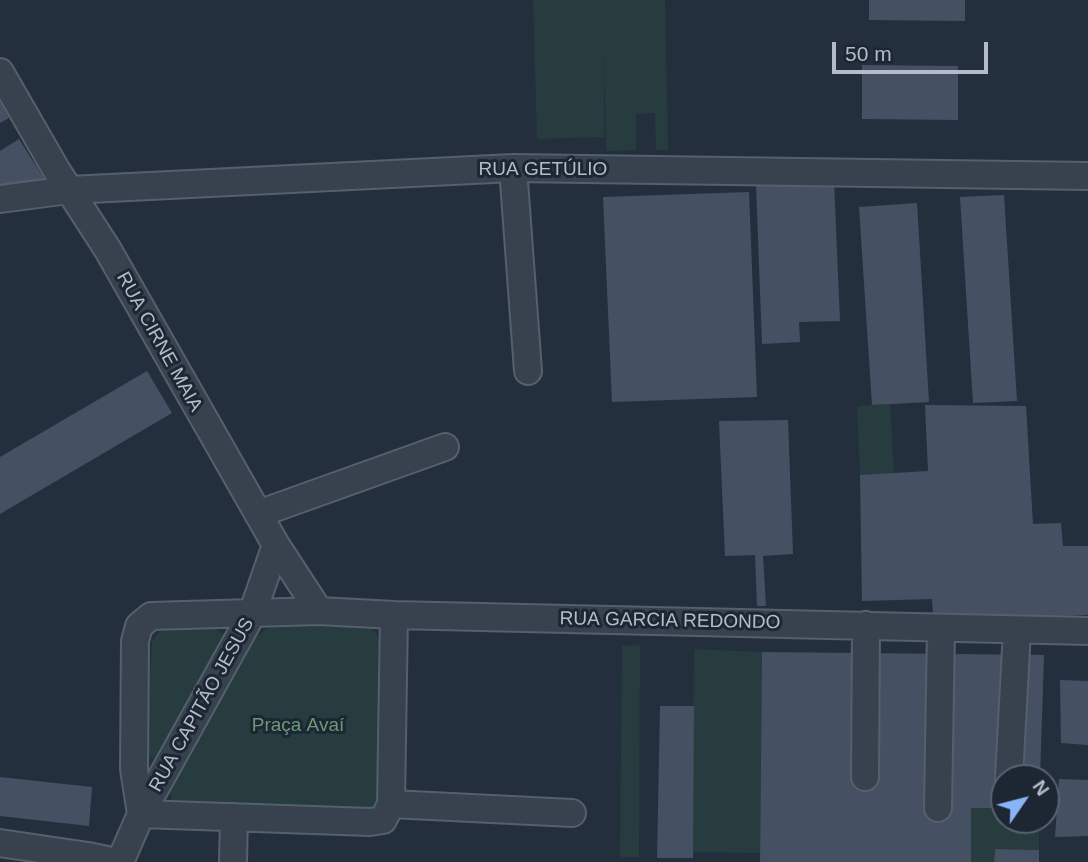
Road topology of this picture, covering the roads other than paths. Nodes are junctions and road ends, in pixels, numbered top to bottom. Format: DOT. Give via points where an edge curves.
graph roads {
  1 [pos="0,72"];
  2 [pos="513,168"];
  3 [pos="1088,176"];
  4 [pos="69,190"];
  5 [pos="0,199"];
  6 [pos="528,371"];
  7 [pos="445,447"];
  8 [pos="258,514"];
  9 [pos="276,545"];
  10 [pos="319,611"];
  11 [pos="252,614"];
  12 [pos="394,615"];
  13 [pos="866,625"];
  14 [pos="941,628"];
  15 [pos="1017,629"];
  16 [pos="1088,631"];
  17 [pos="1011,764"];
  18 [pos="865,777"];
  19 [pos="391,804"];
  20 [pos="938,808"];
  21 [pos="572,813"];
  22 [pos="141,814"];
  23 [pos="234,817"];
  24 [pos="0,843"];
  25 [pos="118,862"];
  26 [pos="233,862"];
  1 -- 4 [label="street, RUA CIRNE MAIA"];
  2 -- 3 [label="street, RUA GETÚLIO"];
  2 -- 4 [label="street, RUA GETÚLIO"];
  2 -- 6 [label="street"];
  4 -- 5 [label="street, RUA GETÚLIO"];
  4 -- 8 [label="street, RUA CIRNE MAIA"];
  7 -- 8 [label="street"];
  8 -- 9 [label="street, RUA CIRNE MAIA"];
  9 -- 10 [label="street, RUA CIRNE MAIA"];
  9 -- 11 [label="street, RUA CAPITÃO JESUS"];
  10 -- 11 [label="street, RUA GARCIA REDONDO"];
  10 -- 12 [label="street, RUA GARCIA REDONDO"];
  11 -- 22 [label="street, RUA CAPITÃO JESUS"];
  11 -- 22 [label="street" via="150,616 139,626 134,769"];
  12 -- 13 [label="street, RUA GARCIA REDONDO"];
  12 -- 19 [label="street"];
  13 -- 14 [label="street, RUA GARCIA REDONDO"];
  13 -- 18 [label="street"];
  14 -- 15 [label="street, RUA GARCIA REDONDO"];
  14 -- 20 [label="street"];
  15 -- 16 [label="street, RUA GARCIA REDONDO"];
  15 -- 17 [label="street"];
  19 -- 21 [label="street"];
  19 -- 23 [label="street" via="383,820 370,822"];
  22 -- 23 [label="street"];
  22 -- 25 [label="street, RUA CAPITÃO JESUS"];
  23 -- 26 [label="street"];
  24 -- 25 [label="street"];
}
